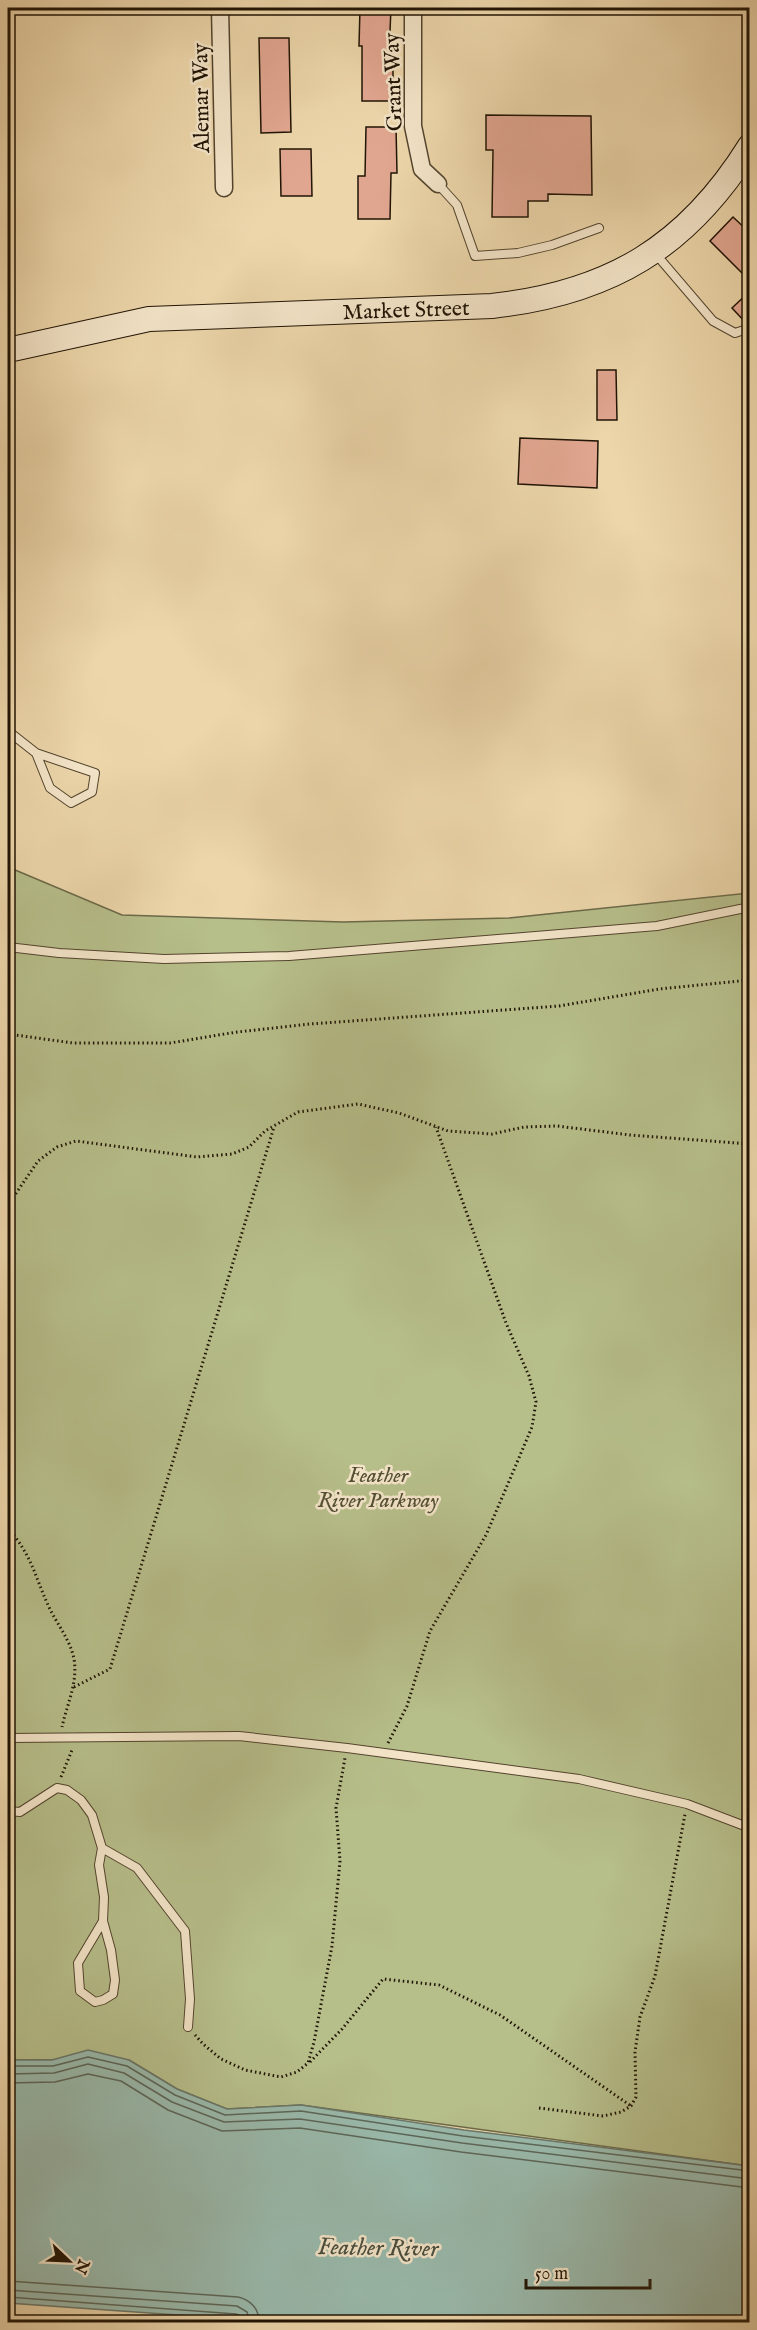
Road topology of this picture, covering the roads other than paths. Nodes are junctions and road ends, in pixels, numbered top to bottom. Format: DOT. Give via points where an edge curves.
graph roads {
  1 [pos="220,8"];
  2 [pos="413,8"];
  3 [pos="747,158"];
  4 [pos="438,184"];
  5 [pos="224,188"];
  6 [pos="598,228"];
  7 [pos="654,252"];
  8 [pos="750,328"];
  9 [pos="8,350"];
  10 [pos="8,731"];
  11 [pos="36,753"];
  12 [pos="750,907"];
  13 [pos="8,947"];
  14 [pos="8,1738"];
  15 [pos="8,1811"];
  16 [pos="750,1828"];
  17 [pos="102,1848"];
  18 [pos="103,1921"];
  19 [pos="189,2027"];
  1 -- 5 [label="street, Alemar Way"];
  2 -- 4 [label="street, Grant Way" via="413,126 422,169"];
  3 -- 7 [label="main road, Market Street" via="710,201"];
  4 -- 6 [label="lane" via="457,206 475,256 518,253"];
  7 -- 8 [label="lane" via="712,321 735,333"];
  7 -- 9 [label="main road, Market Street" via="612,276 531,302 149,319"];
  10 -- 11 [label="lane"];
  11 -- 11 [label="lane" via="95,773 92,792 71,803 50,788"];
  12 -- 13 [label="lane" via="657,926 288,956 164,959"];
  14 -- 16 [label="lane" via="239,1736 347,1748 579,1779 687,1804"];
  15 -- 17 [label="lane" via="20,1812 57,1788 67,1790 92,1815"];
  17 -- 18 [label="lane" via="99,1865"];
  17 -- 19 [label="lane" via="137,1868 185,1931"];
  18 -- 18 [label="lane" via="115,1980 112,1994 95,2002 80,1991 78,1963"];
}
